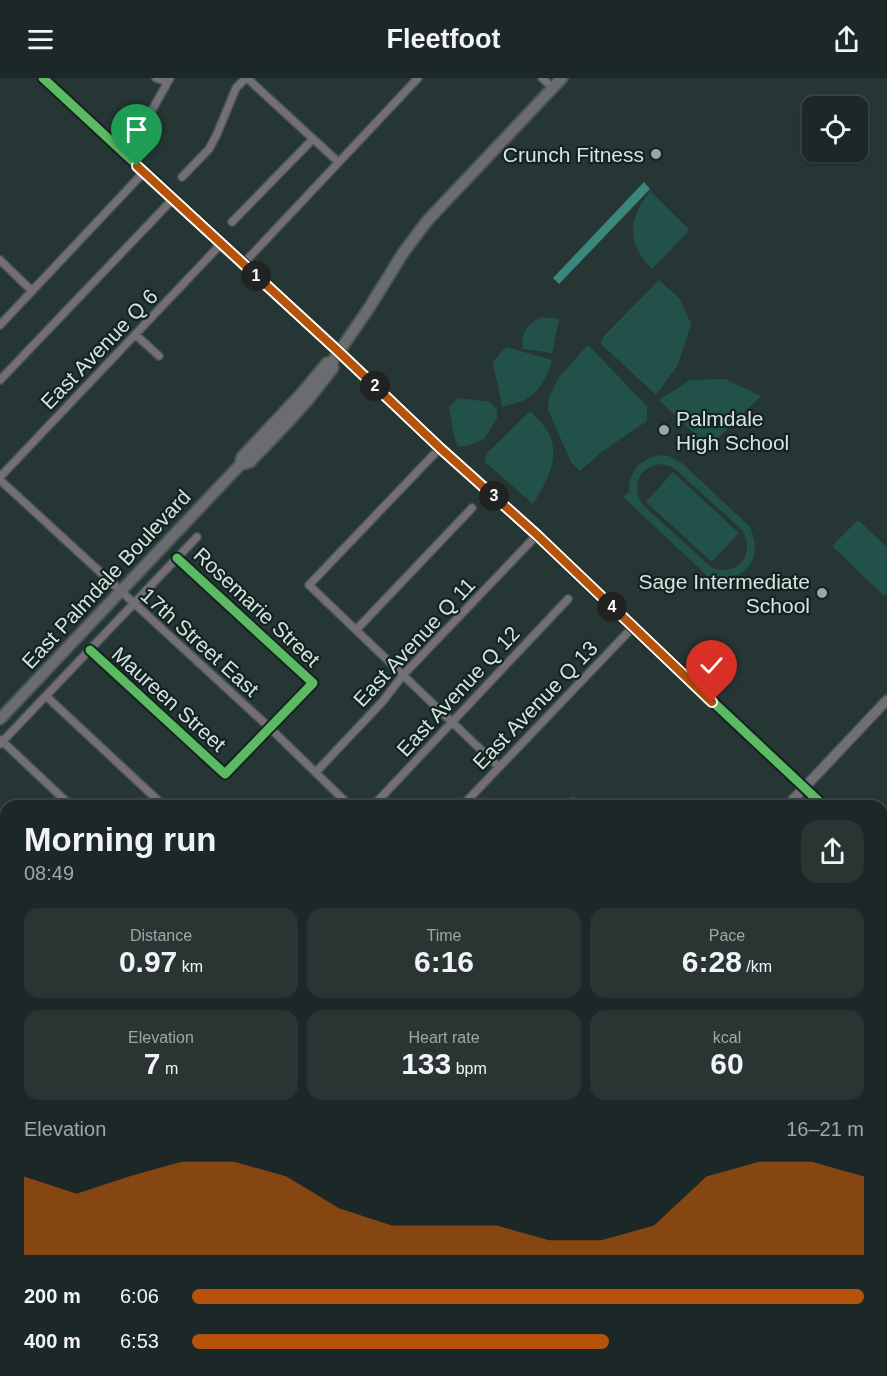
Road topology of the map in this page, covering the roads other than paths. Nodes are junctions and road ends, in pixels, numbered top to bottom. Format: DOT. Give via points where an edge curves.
graph roads {
  1 [pos="43,78"];
  2 [pos="156,78"];
  3 [pos="247,78"];
  4 [pos="418,78"];
  5 [pos="542,78"];
  6 [pos="562,78"];
  7 [pos="169,80"];
  8 [pos="553,88"];
  9 [pos="313,139"];
  10 [pos="118,148"];
  11 [pos="334,158"];
  12 [pos="144,172"];
  13 [pos="182,177"];
  14 [pos="172,199"];
  15 [pos="232,222"];
  16 [pos="221,244"];
  17 [pos="0,260"];
  18 [pos="243,264"];
  19 [pos="32,291"];
  20 [pos="0,325"];
  21 [pos="136,335"];
  22 [pos="339,352"];
  23 [pos="159,356"];
  24 [pos="332,362"];
  25 [pos="0,380"];
  26 [pos="283,414"];
  27 [pos="440,448"];
  28 [pos="261,450"];
  29 [pos="240,465"];
  30 [pos="0,478"];
  31 [pos="472,508"];
  32 [pos="537,535"];
  33 [pos="197,537"];
  34 [pos="177,558"];
  35 [pos="121,592"];
  36 [pos="568,599"];
  37 [pos="134,603"];
  38 [pos="633,627"];
  39 [pos="356,630"];
  40 [pos="90,650"];
  41 [pos="403,675"];
  42 [pos="46,696"];
  43 [pos="887,700"];
  44 [pos="0,718"];
  45 [pos="452,721"];
  46 [pos="270,728"];
  47 [pos="1,742"];
  48 [pos="499,767"];
  49 [pos="316,772"];
  50 [pos="804,787"];
  51 [pos="64,800"];
  52 [pos="158,800"];
  53 [pos="344,800"];
  54 [pos="379,800"];
  55 [pos="468,800"];
  56 [pos="792,800"];
  57 [pos="818,800"];
  1 -- 10 [label="street"];
  2 -- 7 [label="street"];
  3 -- 9 [label="street"];
  3 -- 13 [label="street" via="236,88 209,149"];
  4 -- 18 [label="street"];
  5 -- 8 [label="street"];
  6 -- 8 [label="highway, East Palmdale Boulevard"];
  7 -- 10 [label="street" via="151,112"];
  8 -- 22 [label="highway, East Palmdale Boulevard" via="427,220"];
  9 -- 11 [label="street"];
  9 -- 15 [label="street"];
  10 -- 12 [label="street"];
  12 -- 14 [label="street"];
  12 -- 19 [label="street"];
  14 -- 16 [label="street"];
  14 -- 25 [label="street"];
  16 -- 18 [label="street"];
  16 -- 21 [label="street, East Avenue Q 6"];
  17 -- 19 [label="street"];
  18 -- 22 [label="street"];
  19 -- 20 [label="street"];
  21 -- 23 [label="street"];
  21 -- 30 [label="street, East Avenue Q 6"];
  22 -- 24 [label="highway, East Palmdale Boulevard"];
  22 -- 27 [label="street"];
  24 -- 26 [label="highway, East Palmdale Boulevard"];
  24 -- 28 [label="highway, East Palmdale Boulevard" via="333,368 308,400"];
  26 -- 28 [label="highway"];
  26 -- 29 [label="highway, East Palmdale Boulevard"];
  27 -- 32 [label="street"];
  27 -- 39 [label="street" via="309,585"];
  28 -- 29 [label="highway, East Palmdale Boulevard" via="250,462"];
  29 -- 35 [label="highway, East Palmdale Boulevard"];
  30 -- 35 [label="street, 17th Street East"];
  31 -- 39 [label="street"];
  32 -- 38 [label="street"];
  32 -- 41 [label="street, East Avenue Q 11"];
  33 -- 34 [label="street, East Palmdale Boulevard"];
  34 -- 37 [label="street, East Palmdale Boulevard"];
  34 -- 46 [label="street, Rosemarie Street" via="313,683"];
  35 -- 37 [label="street, 17th Street East"];
  35 -- 44 [label="highway, East Palmdale Boulevard"];
  36 -- 45 [label="street, East Avenue Q 12"];
  37 -- 40 [label="street, East Palmdale Boulevard"];
  37 -- 46 [label="street, 17th Street East"];
  38 -- 48 [label="street, East Avenue Q 13"];
  38 -- 50 [label="street"];
  39 -- 41 [label="street"];
  40 -- 42 [label="street, East Palmdale Boulevard"];
  40 -- 46 [label="street, Maureen Street" via="225,774"];
  41 -- 45 [label="street"];
  41 -- 49 [label="street, East Avenue Q 11"];
  42 -- 47 [label="street, East Palmdale Boulevard"];
  42 -- 52 [label="street"];
  43 -- 50 [label="main road"];
  45 -- 48 [label="street"];
  45 -- 54 [label="street, East Avenue Q 12"];
  46 -- 49 [label="street, 17th Street East"];
  47 -- 51 [label="street"];
  48 -- 55 [label="street, East Avenue Q 13"];
  49 -- 53 [label="street, 17th Street East"];
  50 -- 56 [label="main road"];
  50 -- 57 [label="street"];
}
